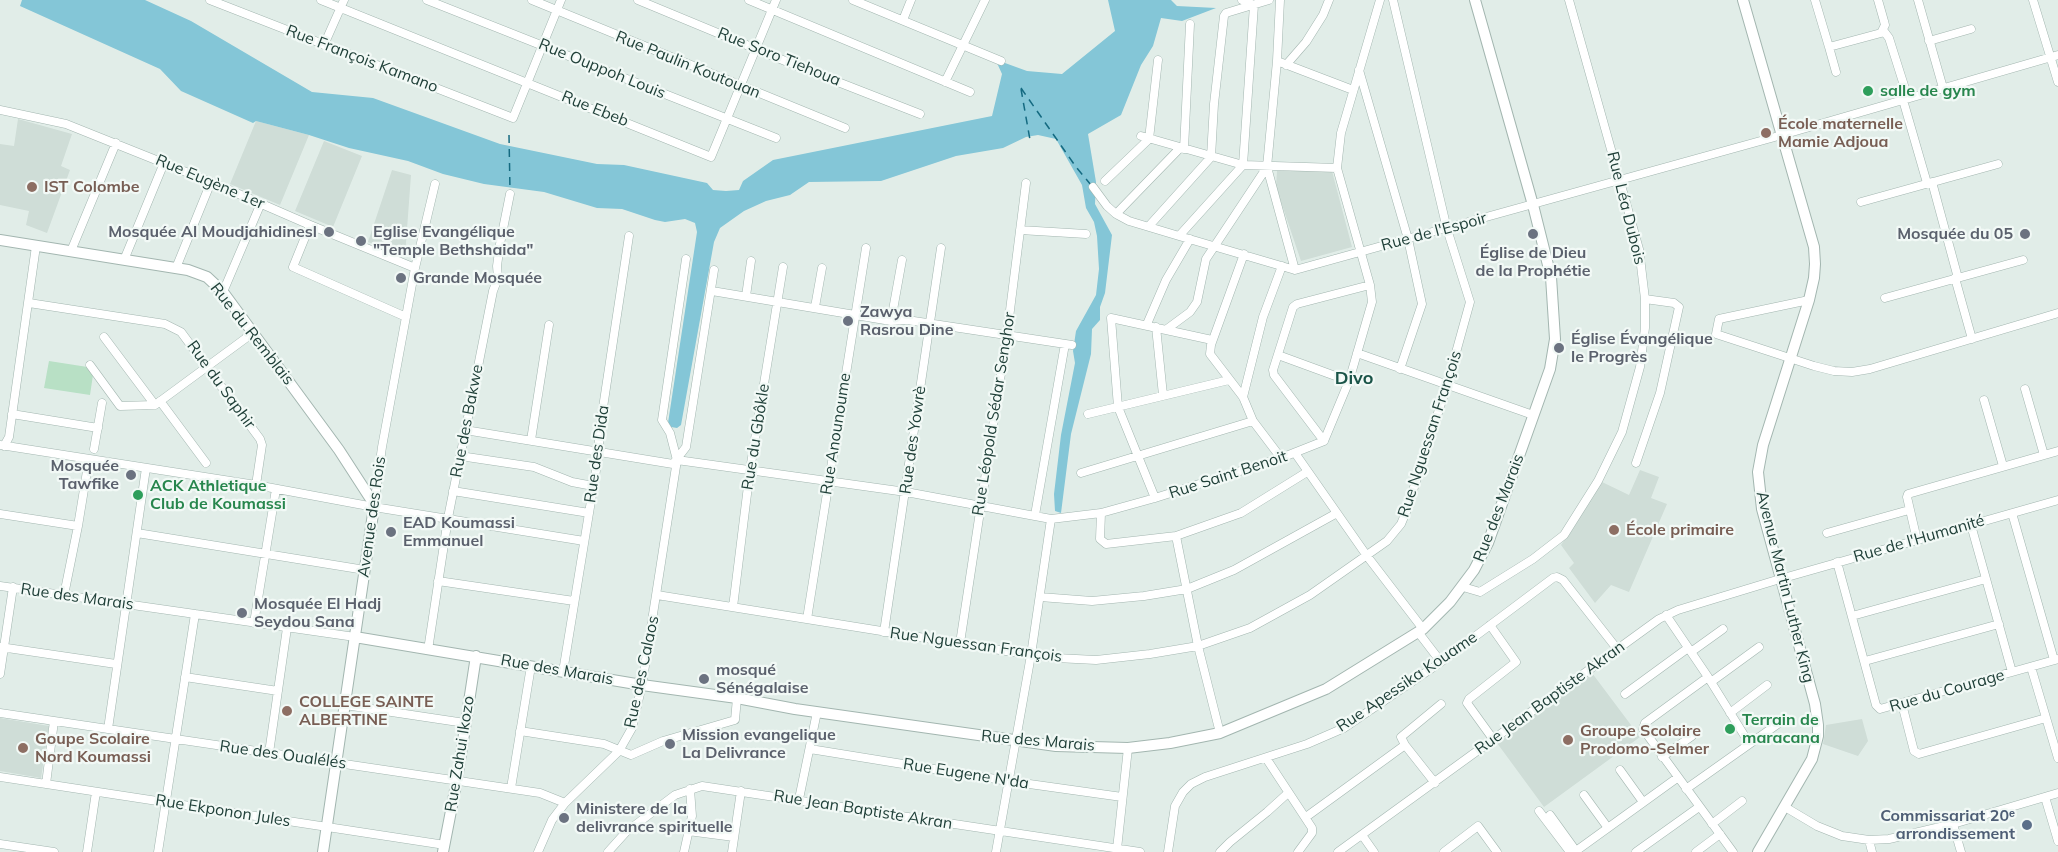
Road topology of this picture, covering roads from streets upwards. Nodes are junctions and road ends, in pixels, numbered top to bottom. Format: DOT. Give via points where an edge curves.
graph roads {
  1 [pos="210,0"];
  2 [pos="321,0"];
  3 [pos="427,0"];
  4 [pos="532,0"];
  5 [pos="561,0"];
  6 [pos="638,0"];
  7 [pos="749,0"];
  8 [pos="776,0"];
  9 [pos="853,0"];
  10 [pos="911,0"];
  11 [pos="985,0"];
  12 [pos="1242,0"];
  13 [pos="1269,0"];
  14 [pos="1280,0"];
  15 [pos="1329,0"];
  16 [pos="1380,0"];
  17 [pos="1393,0"];
  18 [pos="1475,0"];
  19 [pos="1569,0"];
  20 [pos="1743,0"];
  21 [pos="1815,0"];
  22 [pos="1878,0"];
  23 [pos="1918,0"];
  24 [pos="2033,0"];
  25 [pos="342,4"];
  26 [pos="1254,5"];
  27 [pos="772,9"];
  28 [pos="557,10"];
  29 [pos="903,20"];
  30 [pos="1190,24"];
  31 [pos="1971,29"];
  32 [pos="1883,30"];
  33 [pos="1929,41"];
  34 [pos="324,45"];
  35 [pos="543,45"];
  36 [pos="963,45"];
  37 [pos="1828,47"];
  38 [pos="756,48"];
  39 [pos="2054,56"];
  40 [pos="1158,60"];
  41 [pos="1001,61"];
  42 [pos="1277,61"];
  43 [pos="1286,65"];
  44 [pos="1359,68"];
  45 [pos="1836,72"];
  46 [pos="528,82"];
  47 [pos="945,82"];
  48 [pos="2058,82"];
  49 [pos="740,86"];
  50 [pos="1943,88"];
  51 [pos="1353,90"];
  52 [pos="970,92"];
  53 [pos="1906,99"];
  54 [pos="0,110"];
  55 [pos="920,114"];
  56 [pos="727,119"];
  57 [pos="845,128"];
  58 [pos="1782,135"];
  59 [pos="776,138"];
  60 [pos="1145,138"];
  61 [pos="116,143"];
  62 [pos="1182,148"];
  63 [pos="1211,157"];
  64 [pos="164,163"];
  65 [pos="1998,164"];
  66 [pos="1243,165"];
  67 [pos="1267,166"];
  68 [pos="1337,168"];
  69 [pos="1620,180"];
  70 [pos="211,182"];
  71 [pos="1105,182"];
  72 [pos="1930,182"];
  73 [pos="1026,183"];
  74 [pos="435,184"];
  75 [pos="1093,188"];
  76 [pos="510,194"];
  77 [pos="1861,202"];
  78 [pos="261,203"];
  79 [pos="1533,205"];
  80 [pos="1116,214"];
  81 [pos="310,225"];
  82 [pos="1149,226"];
  83 [pos="1447,229"];
  84 [pos="1020,230"];
  85 [pos="1086,234"];
  86 [pos="629,236"];
  87 [pos="1179,236"];
  88 [pos="1190,239"];
  89 [pos="1408,239"];
  90 [pos="0,240"];
  91 [pos="1215,245"];
  92 [pos="36,246"];
  93 [pos="866,248"];
  94 [pos="941,248"];
  95 [pos="71,251"];
  96 [pos="1359,251"];
  97 [pos="1244,254"];
  98 [pos="686,259"];
  99 [pos="124,260"];
  100 [pos="902,260"];
  101 [pos="2023,260"];
  102 [pos="751,261"];
  103 [pos="1282,266"];
  104 [pos="783,267"];
  105 [pos="176,268"];
  106 [pos="415,268"];
  107 [pos="822,268"];
  108 [pos="714,270"];
  109 [pos="1295,270"];
  110 [pos="1956,278"];
  111 [pos="1370,285"];
  112 [pos="712,291"];
  113 [pos="223,292"];
  114 [pos="746,296"];
  115 [pos="1886,298"];
  116 [pos="1645,299"];
  117 [pos="1809,300"];
  118 [pos="777,301"];
  119 [pos="29,303"];
  120 [pos="815,307"];
  121 [pos="2058,313"];
  122 [pos="855,314"];
  123 [pos="406,317"];
  124 [pos="891,321"];
  125 [pos="930,324"];
  126 [pos="1147,324"];
  127 [pos="549,325"];
  128 [pos="1156,327"];
  129 [pos="1167,329"];
  130 [pos="250,330"];
  131 [pos="1007,334"];
  132 [pos="104,337"];
  133 [pos="1972,339"];
  134 [pos="1212,340"];
  135 [pos="1357,353"];
  136 [pos="1278,355"];
  137 [pos="1791,358"];
  138 [pos="90,365"];
  139 [pos="208,365"];
  140 [pos="1400,369"];
  141 [pos="1229,380"];
  142 [pos="1349,381"];
  143 [pos="1447,385"];
  144 [pos="2025,389"];
  145 [pos="1163,395"];
  146 [pos="1243,397"];
  147 [pos="1984,399"];
  148 [pos="102,403"];
  149 [pos="157,403"];
  150 [pos="1118,407"];
  151 [pos="12,414"];
  152 [pos="1088,414"];
  153 [pos="1533,415"];
  154 [pos="1253,421"];
  155 [pos="98,428"];
  156 [pos="465,430"];
  157 [pos="531,440"];
  158 [pos="1324,441"];
  159 [pos="2,446"];
  160 [pos="94,449"];
  161 [pos="2058,451"];
  162 [pos="599,452"];
  163 [pos="1295,453"];
  164 [pos="2044,455"];
  165 [pos="460,456"];
  166 [pos="1138,456"];
  167 [pos="1281,458"];
  168 [pos="89,459"];
  169 [pos="677,460"];
  170 [pos="206,463"];
  171 [pos="1636,463"];
  172 [pos="2003,466"];
  173 [pos="146,468"];
  174 [pos="750,470"];
  175 [pos="1307,472"];
  176 [pos="1081,473"];
  177 [pos="829,482"];
  178 [pos="256,485"];
  179 [pos="593,486"];
  180 [pos="276,489"];
  181 [pos="453,491"];
  182 [pos="906,492"];
  183 [pos="1155,498"];
  184 [pos="2058,500"];
  185 [pos="980,505"];
  186 [pos="374,507"];
  187 [pos="1909,510"];
  188 [pos="589,513"];
  189 [pos="1101,513"];
  190 [pos="1337,513"];
  191 [pos="2012,513"];
  192 [pos="0,514"];
  193 [pos="1035,515"];
  194 [pos="448,519"];
  195 [pos="1051,519"];
  196 [pos="1971,525"];
  197 [pos="78,526"];
  198 [pos="137,533"];
  199 [pos="1827,533"];
  200 [pos="1176,536"];
  201 [pos="1917,540"];
  202 [pos="584,541"];
  203 [pos="265,554"];
  204 [pos="1367,556"];
  205 [pos="1837,562"];
  206 [pos="365,570"];
  207 [pos="1780,579"];
  208 [pos="1986,579"];
  209 [pos="438,581"];
  210 [pos="0,585"];
  211 [pos="13,587"];
  212 [pos="1462,587"];
  213 [pos="1187,589"];
  214 [pos="63,595"];
  215 [pos="657,595"];
  216 [pos="1040,597"];
  217 [pos="574,601"];
  218 [pos="126,604"];
  219 [pos="733,607"];
  220 [pos="195,614"];
  221 [pos="1666,615"];
  222 [pos="1852,616"];
  223 [pos="807,619"];
  224 [pos="254,623"];
  225 [pos="1999,624"];
  226 [pos="1490,625"];
  227 [pos="287,628"];
  228 [pos="1724,629"];
  229 [pos="1420,631"];
  230 [pos="884,632"];
  231 [pos="355,638"];
  232 [pos="960,644"];
  233 [pos="1198,646"];
  234 [pos="2,647"];
  235 [pos="1759,647"];
  236 [pos="428,650"];
  237 [pos="1618,650"];
  238 [pos="1689,650"];
  239 [pos="1032,655"];
  240 [pos="476,656"];
  241 [pos="2056,660"];
  242 [pos="1865,661"];
  243 [pos="1441,662"];
  244 [pos="116,664"];
  245 [pos="531,666"];
  246 [pos="2031,667"];
  247 [pos="563,672"];
  248 [pos="2012,672"];
  249 [pos="0,674"];
  250 [pos="185,677"];
  251 [pos="1709,679"];
  252 [pos="642,685"];
  253 [pos="1767,685"];
  254 [pos="278,691"];
  255 [pos="1625,694"];
  256 [pos="737,698"];
  257 [pos="1441,704"];
  258 [pos="1902,704"];
  259 [pos="345,705"];
  260 [pos="0,712"];
  261 [pos="817,712"];
  262 [pos="1730,713"];
  263 [pos="2046,718"];
  264 [pos="54,721"];
  265 [pos="1782,721"];
  266 [pos="465,723"];
  267 [pos="108,729"];
  268 [pos="520,731"];
  269 [pos="1220,733"];
  270 [pos="1692,736"];
  271 [pos="176,739"];
  272 [pos="1493,739"];
  273 [pos="1016,741"];
  274 [pos="1749,743"];
  275 [pos="1405,745"];
  276 [pos="1128,748"];
  277 [pos="810,749"];
  278 [pos="619,751"];
  279 [pos="269,753"];
  280 [pos="1662,757"];
  281 [pos="1266,758"];
  282 [pos="2058,758"];
  283 [pos="337,763"];
  284 [pos="1620,770"];
  285 [pos="0,777"];
  286 [pos="1677,778"];
  287 [pos="457,780"];
  288 [pos="1008,781"];
  289 [pos="1435,783"];
  290 [pos="46,784"];
  291 [pos="511,788"];
  292 [pos="690,789"];
  293 [pos="1686,789"];
  294 [pos="741,791"];
  295 [pos="96,792"];
  296 [pos="1288,793"];
  297 [pos="2058,793"];
  298 [pos="1584,795"];
  299 [pos="1122,797"];
  300 [pos="2045,797"];
  301 [pos="799,799"];
  302 [pos="1742,801"];
  303 [pos="166,802"];
  304 [pos="565,802"];
  305 [pos="1643,802"];
  306 [pos="1699,807"];
  307 [pos="1785,807"];
  308 [pos="1539,811"];
  309 [pos="1550,815"];
  310 [pos="1306,818"];
  311 [pos="1712,824"];
  312 [pos="1953,824"];
  313 [pos="327,827"];
  314 [pos="1608,828"];
  315 [pos="688,831"];
  316 [pos="999,832"];
  317 [pos="1720,834"];
  318 [pos="1362,835"];
  319 [pos="734,837"];
  320 [pos="1869,840"];
  321 [pos="2058,841"];
  322 [pos="0,844"];
  323 [pos="444,849"];
  324 [pos="1118,849"];
  325 [pos="54,852"];
  326 [pos="87,852"];
  327 [pos="158,852"];
  328 [pos="323,852"];
  329 [pos="537,852"];
  330 [pos="608,852"];
  331 [pos="684,852"];
  332 [pos="732,852"];
  333 [pos="996,852"];
  334 [pos="1140,852"];
  335 [pos="1168,852"];
  336 [pos="1220,852"];
  337 [pos="1298,852"];
  338 [pos="1338,852"];
  339 [pos="1374,852"];
  340 [pos="1444,852"];
  341 [pos="1497,852"];
  342 [pos="1570,852"];
  343 [pos="1636,852"];
  344 [pos="1696,852"];
  345 [pos="1733,852"];
  346 [pos="1758,852"];
  347 [pos="1872,852"];
  348 [pos="1961,852"];
  1 -- 34 [label="street, Rue François Kamano"];
  2 -- 25 [label="street, Rue Ebeb"];
  3 -- 35 [label="street, Rue Ouppoh Louis"];
  4 -- 28 [label="street, Rue Paulin Koutouan"];
  5 -- 28 [label="street"];
  6 -- 38 [label="street, Rue Soro Tiehoua"];
  7 -- 27 [label="street"];
  8 -- 27 [label="street, Rue Ebeb"];
  9 -- 29 [label="street"];
  10 -- 29 [label="street"];
  11 -- 36 [label="street"];
  12 -- 26 [label="street"];
  13 -- 26 [label="street"];
  14 -- 42 [label="street"];
  15 -- 43 [label="street" via="1306,42"];
  16 -- 44 [label="street"];
  17 -- 83 [label="street, Rue Nguessan François"];
  18 -- 79 [label="street, Rue des Marais"];
  19 -- 69 [label="street, Rue Léa Dubois"];
  20 -- 58 [label="street, Avenue Martin Luther King"];
  21 -- 37 [label="street"];
  22 -- 32 [label="street"];
  23 -- 33 [label="street"];
  24 -- 39 [label="street"];
  25 -- 34 [label="street"];
  25 -- 46 [label="street, Rue Ebeb"];
  26 -- 63 [label="street" via="1226,13 1223,19"];
  26 -- 66 [label="street"];
  27 -- 38 [label="street, Rue Ebeb"];
  27 -- 47 [label="street"];
  28 -- 35 [label="street"];
  28 -- 49 [label="street, Rue Paulin Koutouan"];
  29 -- 36 [label="street"];
  30 -- 62 [label="street"];
  31 -- 33 [label="street"];
  32 -- 37 [label="street"];
  32 -- 53 [label="street" via="1889,38"];
  33 -- 50 [label="street"];
  34 -- 46 [label="street, Rue François Kamano" via="513,118"];
  35 -- 46 [label="street"];
  35 -- 56 [label="street, Rue Ouppoh Louis"];
  36 -- 41 [label="street"];
  36 -- 47 [label="street"];
  37 -- 45 [label="street"];
  38 -- 49 [label="street, Rue Ebeb"];
  38 -- 55 [label="street, Rue Soro Tiehoua"];
  39 -- 48 [label="street"];
  39 -- 50 [label="street, Rue de l'Espoir"];
  40 -- 60 [label="street"];
  42 -- 43 [label="street"];
  42 -- 67 [label="street"];
  43 -- 51 [label="street"];
  44 -- 51 [label="street"];
  44 -- 89 [label="street"];
  46 -- 56 [label="street, Rue Ebeb" via="711,157"];
  47 -- 52 [label="street"];
  49 -- 56 [label="street, Rue Ebeb"];
  49 -- 57 [label="street, Rue Paulin Koutouan"];
  50 -- 53 [label="street, Rue de l'Espoir"];
  51 -- 68 [label="street" via="1341,133"];
  53 -- 58 [label="street, Rue de l'Espoir"];
  53 -- 72 [label="street"];
  54 -- 61 [label="street, Rue Eugène 1er" via="60,122"];
  56 -- 59 [label="street, Rue Ouppoh Louis"];
  58 -- 69 [label="street, Rue de l'Espoir"];
  58 -- 117 [label="street, Avenue Martin Luther King" via="1814,247"];
  60 -- 62 [label="street"];
  60 -- 71 [label="street"];
  61 -- 64 [label="street, Rue Eugène 1er"];
  61 -- 95 [label="street"];
  62 -- 63 [label="street"];
  62 -- 80 [label="street"];
  63 -- 66 [label="street"];
  63 -- 82 [label="street"];
  64 -- 70 [label="street, Rue Eugène 1er"];
  64 -- 99 [label="street"];
  65 -- 72 [label="street"];
  66 -- 67 [label="street"];
  66 -- 87 [label="street"];
  67 -- 68 [label="street"];
  67 -- 91 [label="street"];
  67 -- 109 [label="street"];
  68 -- 96 [label="street"];
  69 -- 79 [label="street, Rue de l'Espoir"];
  69 -- 116 [label="street, Rue Léa Dubois" via="1639,249"];
  70 -- 78 [label="street, Rue Eugène 1er"];
  70 -- 105 [label="street"];
  72 -- 77 [label="street"];
  72 -- 110 [label="street"];
  73 -- 84 [label="street, Rue Léopold Sédar Senghor"];
  74 -- 106 [label="street, Avenue des Rois"];
  75 -- 80 [label="street"];
  76 -- 156 [label="street, Rue des Bakwe" via="498,278"];
  78 -- 81 [label="street, Rue Eugène 1er"];
  78 -- 113 [label="street"];
  79 -- 83 [label="street, Rue de l'Espoir"];
  79 -- 153 [label="street, Rue des Marais" via="1551,277 1555,339 1550,369"];
  80 -- 82 [label="street"];
  81 -- 106 [label="street, Rue Eugène 1er"];
  81 -- 123 [label="street" via="293,267"];
  82 -- 87 [label="street"];
  83 -- 89 [label="street, Rue de l'Espoir"];
  83 -- 143 [label="street, Rue Nguessan François" via="1470,302"];
  84 -- 85 [label="street"];
  84 -- 131 [label="street, Rue Léopold Sédar Senghor"];
  86 -- 162 [label="street, Rue des Dida"];
  87 -- 88 [label="street"];
  88 -- 91 [label="street"];
  88 -- 126 [label="street"];
  89 -- 96 [label="street, Rue de l'Espoir"];
  89 -- 140 [label="street" via="1422,304"];
  90 -- 92 [label="street, Rue du Remblais"];
  91 -- 97 [label="street"];
  91 -- 129 [label="street" via="1203,268 1197,302"];
  92 -- 95 [label="street, Rue du Remblais"];
  92 -- 119 [label="street"];
  93 -- 122 [label="street, Rue Anounoume"];
  94 -- 125 [label="street, Rue des Yowrè"];
  95 -- 99 [label="street, Rue du Remblais"];
  96 -- 109 [label="street, Rue de l'Espoir"];
  96 -- 111 [label="street"];
  97 -- 103 [label="street"];
  97 -- 134 [label="street"];
  98 -- 169 [label="street" via="662,420"];
  99 -- 105 [label="street, Rue du Remblais"];
  100 -- 124 [label="street"];
  101 -- 110 [label="street"];
  102 -- 114 [label="street"];
  103 -- 109 [label="street"];
  103 -- 146 [label="street" via="1263,317"];
  104 -- 118 [label="street, Rue du Gbôkle"];
  105 -- 113 [label="street, Rue du Remblais" via="207,277"];
  106 -- 123 [label="street, Avenue des Rois"];
  107 -- 120 [label="street"];
  108 -- 112 [label="street"];
  110 -- 115 [label="street"];
  110 -- 133 [label="street"];
  111 -- 135 [label="street" via="1372,302"];
  111 -- 136 [label="street" via="1293,307"];
  112 -- 114 [label="street"];
  112 -- 169 [label="street" via="686,447"];
  113 -- 130 [label="street, Rue du Remblais"];
  114 -- 118 [label="street"];
  116 -- 171 [label="street" via="1674,303 1679,308 1660,393"];
  116 -- 212 [label="street, Rue Léa Dubois" via="1640,367 1622,432 1577,516 1564,534 1488,588 1480,592"];
  117 -- 137 [label="street, Avenue Martin Luther King"];
  117 -- 137 [label="street" via="1719,319 1719,335"];
  118 -- 120 [label="street"];
  118 -- 174 [label="street, Rue du Gbôkle"];
  119 -- 139 [label="street, Rue du Saphir" via="174,327"];
  119 -- 151 [label="street"];
  120 -- 122 [label="street"];
  121 -- 133 [label="street"];
  122 -- 124 [label="street"];
  122 -- 177 [label="street, Rue Anounoume"];
  123 -- 186 [label="street, Avenue des Rois"];
  124 -- 125 [label="street"];
  125 -- 131 [label="street"];
  125 -- 182 [label="street, Rue des Yowrè"];
  126 -- 128 [label="street"];
  126 -- 150 [label="street" via="1111,318"];
  127 -- 157 [label="street"];
  128 -- 129 [label="street"];
  128 -- 145 [label="street"];
  129 -- 134 [label="street"];
  130 -- 139 [label="street" via="246,338"];
  130 -- 186 [label="street, Rue du Remblais" via="339,450"];
  131 -- 185 [label="street, Rue Léopold Sédar Senghor"];
  131 -- 193 [label="street" via="1069,345"];
  132 -- 149 [label="street"];
  133 -- 137 [label="street" via="1852,372 1834,371"];
  134 -- 141 [label="street" via="1210,354"];
  135 -- 140 [label="street"];
  135 -- 142 [label="street"];
  136 -- 142 [label="street"];
  136 -- 158 [label="street" via="1274,375"];
  137 -- 207 [label="street, Avenue Martin Luther King" via="1758,472 1762,509"];
  138 -- 149 [label="street" via="120,406"];
  139 -- 149 [label="street"];
  139 -- 178 [label="street, Rue du Saphir" via="260,439"];
  140 -- 143 [label="street"];
  141 -- 145 [label="street"];
  141 -- 146 [label="street"];
  142 -- 158 [label="street"];
  143 -- 153 [label="street"];
  143 -- 204 [label="street, Rue Nguessan François" via="1401,524"];
  144 -- 164 [label="street"];
  145 -- 150 [label="street"];
  146 -- 154 [label="street"];
  147 -- 172 [label="street"];
  148 -- 155 [label="street"];
  149 -- 170 [label="street"];
  150 -- 152 [label="street"];
  150 -- 166 [label="street"];
  151 -- 155 [label="street"];
  151 -- 159 [label="street" via="9,437"];
  153 -- 212 [label="street, Rue des Marais" via="1488,543"];
  154 -- 166 [label="street"];
  154 -- 167 [label="street"];
  155 -- 160 [label="street"];
  156 -- 157 [label="street, Rue Saint Benoit"];
  156 -- 165 [label="street, Rue des Bakwe"];
  157 -- 162 [label="street, Rue Saint Benoit"];
  158 -- 163 [label="street, Rue Saint Benoit"];
  159 -- 168 [label="street"];
  161 -- 164 [label="street"];
  162 -- 169 [label="street, Rue Saint Benoit" via="668,464"];
  162 -- 179 [label="street, Rue des Dida"];
  163 -- 167 [label="street, Rue Saint Benoit"];
  163 -- 175 [label="street"];
  164 -- 172 [label="street"];
  165 -- 179 [label="street" via="534,467"];
  165 -- 181 [label="street, Rue des Bakwe"];
  166 -- 176 [label="street"];
  166 -- 183 [label="street"];
  167 -- 183 [label="street, Rue Saint Benoit"];
  168 -- 173 [label="street"];
  168 -- 197 [label="street"];
  169 -- 174 [label="street, Rue Saint Benoit"];
  169 -- 215 [label="street, Rue des Calaos"];
  172 -- 187 [label="street" via="1908,494"];
  173 -- 178 [label="street"];
  173 -- 198 [label="street"];
  174 -- 177 [label="street, Rue Saint Benoit"];
  174 -- 219 [label="street, Rue du Gbôkle"];
  175 -- 190 [label="street"];
  175 -- 200 [label="street" via="1241,513"];
  177 -- 182 [label="street, Rue Saint Benoit"];
  177 -- 223 [label="street, Rue Anounoume"];
  178 -- 180 [label="street"];
  179 -- 188 [label="street, Rue des Dida"];
  180 -- 186 [label="street"];
  180 -- 203 [label="street"];
  181 -- 188 [label="street"];
  181 -- 194 [label="street, Rue des Bakwe"];
  182 -- 185 [label="street, Rue Saint Benoit"];
  182 -- 230 [label="street, Rue des Yowrè"];
  183 -- 189 [label="street, Rue Saint Benoit"];
  184 -- 191 [label="street, Rue de l'Humanité"];
  185 -- 193 [label="street, Rue Saint Benoit"];
  185 -- 232 [label="street, Rue Léopold Sédar Senghor"];
  186 -- 194 [label="street"];
  186 -- 206 [label="street, Avenue des Rois"];
  187 -- 199 [label="street"];
  187 -- 201 [label="street"];
  188 -- 202 [label="street, Rue des Dida"];
  189 -- 195 [label="street, Rue Saint Benoit"];
  189 -- 200 [label="street" via="1100,539 1106,544"];
  190 -- 204 [label="street"];
  190 -- 213 [label="street" via="1234,570"];
  191 -- 196 [label="street, Rue de l'Humanité"];
  191 -- 241 [label="street"];
  192 -- 197 [label="street"];
  193 -- 195 [label="street, Rue Saint Benoit"];
  194 -- 202 [label="street"];
  194 -- 209 [label="street, Rue des Bakwe"];
  195 -- 216 [label="street"];
  196 -- 201 [label="street, Rue de l'Humanité"];
  196 -- 208 [label="street"];
  197 -- 214 [label="street"];
  198 -- 203 [label="street"];
  198 -- 218 [label="street"];
  200 -- 213 [label="street"];
  201 -- 205 [label="street, Rue de l'Humanité"];
  202 -- 217 [label="street, Rue des Dida"];
  203 -- 206 [label="street"];
  203 -- 224 [label="street"];
  204 -- 229 [label="street"];
  204 -- 233 [label="street, Rue Nguessan François" via="1310,595 1250,628"];
  205 -- 207 [label="street, Rue de l'Humanité"];
  205 -- 222 [label="street, Rue du Courage"];
  206 -- 231 [label="street, Avenue des Rois"];
  207 -- 221 [label="street, Rue Jean Baptiste Akran"];
  207 -- 307 [label="street, Avenue Martin Luther King" via="1818,725 1812,759"];
  208 -- 222 [label="street"];
  208 -- 225 [label="street"];
  209 -- 217 [label="street"];
  209 -- 236 [label="street, Rue des Bakwe"];
  210 -- 211 [label="street, Rue des Marais"];
  211 -- 214 [label="street, Rue des Marais"];
  211 -- 234 [label="street"];
  212 -- 229 [label="street, Rue des Marais"];
  213 -- 216 [label="street" via="1092,601"];
  213 -- 233 [label="street"];
  214 -- 218 [label="street, Rue des Marais"];
  215 -- 219 [label="street, Rue Nguessan François"];
  215 -- 252 [label="street, Rue des Calaos"];
  216 -- 239 [label="street"];
  217 -- 247 [label="street, Rue des Dida"];
  218 -- 220 [label="street, Rue des Marais"];
  218 -- 244 [label="street"];
  219 -- 223 [label="street, Rue Nguessan François"];
  220 -- 224 [label="street, Rue des Marais"];
  220 -- 250 [label="street"];
  221 -- 237 [label="street, Rue Jean Baptiste Akran"];
  221 -- 238 [label="street"];
  222 -- 242 [label="street, Rue du Courage"];
  223 -- 230 [label="street, Rue Nguessan François"];
  224 -- 227 [label="street, Rue des Marais"];
  225 -- 242 [label="street"];
  225 -- 248 [label="street"];
  226 -- 237 [label="street, Rue Apessika Kouame" via="1557,577"];
  226 -- 243 [label="street, Rue Apessika Kouame"];
  226 -- 272 [label="street" via="1516,662 1467,703"];
  227 -- 231 [label="street, Rue des Marais"];
  227 -- 254 [label="street"];
  228 -- 238 [label="street"];
  229 -- 243 [label="street"];
  229 -- 269 [label="street, Rue des Marais" via="1326,689"];
  230 -- 232 [label="street, Rue Nguessan François"];
  231 -- 236 [label="street, Rue des Marais"];
  231 -- 259 [label="street, Avenue des Rois"];
  232 -- 239 [label="street, Rue Nguessan François"];
  233 -- 239 [label="street, Rue Nguessan François" via="1096,660"];
  233 -- 269 [label="street"];
  234 -- 244 [label="street"];
  234 -- 249 [label="street"];
  235 -- 251 [label="street"];
  236 -- 240 [label="street, Rue des Marais"];
  237 -- 272 [label="street, Rue Jean Baptiste Akran"];
  238 -- 251 [label="street"];
  238 -- 255 [label="street"];
  239 -- 273 [label="street"];
  240 -- 245 [label="street, Rue des Marais"];
  240 -- 266 [label="street, Rue Zahui Ikozo"];
  241 -- 246 [label="street, Rue du Courage"];
  242 -- 258 [label="street, Rue du Courage" via="1876,705 1884,709"];
  243 -- 281 [label="street, Rue Apessika Kouame" via="1344,728"];
  244 -- 267 [label="street"];
  245 -- 247 [label="street, Rue des Marais"];
  245 -- 268 [label="street"];
  246 -- 248 [label="street, Rue du Courage"];
  246 -- 263 [label="street"];
  247 -- 252 [label="street, Rue des Marais"];
  248 -- 258 [label="street, Rue du Courage"];
  250 -- 254 [label="street"];
  250 -- 271 [label="street"];
  251 -- 262 [label="street"];
  251 -- 280 [label="street" via="1645,723 1643,729"];
  252 -- 256 [label="street, Rue des Marais"];
  252 -- 278 [label="street, Rue des Calaos" via="632,728"];
  253 -- 262 [label="street"];
  254 -- 279 [label="street"];
  256 -- 261 [label="street, Rue des Marais"];
  256 -- 278 [label="street" via="735,720 663,741 631,755"];
  257 -- 275 [label="street" via="1403,734 1401,740"];
  258 -- 263 [label="street" via="1914,751 1919,753"];
  259 -- 266 [label="street"];
  259 -- 283 [label="street, Avenue des Rois"];
  260 -- 264 [label="street, Rue des Oualélés"];
  261 -- 273 [label="street, Rue des Marais"];
  261 -- 277 [label="street"];
  262 -- 274 [label="street"];
  263 -- 282 [label="street"];
  264 -- 267 [label="street, Rue des Oualélés"];
  264 -- 290 [label="street"];
  265 -- 274 [label="street"];
  266 -- 287 [label="street, Rue Zahui Ikozo"];
  267 -- 271 [label="street, Rue des Oualélés"];
  268 -- 278 [label="street" via="604,744"];
  268 -- 291 [label="street"];
  269 -- 276 [label="street, Rue des Marais"];
  270 -- 280 [label="street"];
  271 -- 279 [label="street, Rue des Oualélés"];
  271 -- 303 [label="street"];
  272 -- 289 [label="street, Rue Jean Baptiste Akran"];
  273 -- 276 [label="street, Rue des Marais"];
  273 -- 288 [label="street"];
  274 -- 293 [label="street"];
  275 -- 289 [label="street"];
  275 -- 310 [label="street"];
  276 -- 299 [label="street"];
  277 -- 288 [label="street, Rue Eugene N'da"];
  277 -- 301 [label="street"];
  278 -- 304 [label="street, Rue des Calaos"];
  279 -- 283 [label="street, Rue des Oualélés"];
  280 -- 286 [label="street"];
  281 -- 296 [label="street"];
  281 -- 335 [label="street, Rue Apessika Kouame" via="1191,784 1175,806"];
  283 -- 287 [label="street, Rue des Oualélés"];
  283 -- 313 [label="street, Avenue des Rois"];
  284 -- 305 [label="street"];
  285 -- 290 [label="street, Rue Ekponon Jules"];
  286 -- 293 [label="street"];
  286 -- 305 [label="street"];
  287 -- 291 [label="street, Rue des Oualélés"];
  287 -- 323 [label="street, Rue Zahui Ikozo"];
  288 -- 299 [label="street, Rue Eugene N'da"];
  288 -- 316 [label="street"];
  289 -- 318 [label="street, Rue Jean Baptiste Akran"];
  290 -- 295 [label="street, Rue Ekponon Jules"];
  291 -- 304 [label="street, Rue des Oualélés"];
  292 -- 294 [label="street, Rue Jean Baptiste Akran" via="702,786"];
  292 -- 315 [label="street" via="692,816"];
  292 -- 330 [label="street, Rue Jean Baptiste Akran" via="675,795 626,832"];
  293 -- 306 [label="street"];
  294 -- 301 [label="street, Rue Jean Baptiste Akran"];
  294 -- 319 [label="street"];
  295 -- 303 [label="street, Rue Ekponon Jules"];
  295 -- 326 [label="street"];
  296 -- 310 [label="street"];
  296 -- 336 [label="street"];
  297 -- 300 [label="street"];
  298 -- 314 [label="street"];
  299 -- 324 [label="street"];
  300 -- 312 [label="street"];
  300 -- 321 [label="street"];
  301 -- 316 [label="street, Rue Jean Baptiste Akran"];
  302 -- 311 [label="street"];
  303 -- 313 [label="street, Rue Ekponon Jules"];
  303 -- 327 [label="street"];
  304 -- 329 [label="street, Rue des Calaos"];
  305 -- 314 [label="street"];
  306 -- 311 [label="street"];
  306 -- 343 [label="street"];
  307 -- 320 [label="street" via="1842,836"];
  307 -- 346 [label="street, Avenue Martin Luther King"];
  308 -- 342 [label="street"];
  309 -- 314 [label="street" via="1576,850"];
  310 -- 337 [label="street" via="1312,833"];
  311 -- 317 [label="street"];
  312 -- 320 [label="street"];
  312 -- 348 [label="street"];
  313 -- 323 [label="street, Rue Ekponon Jules"];
  313 -- 328 [label="street, Avenue des Rois"];
  315 -- 319 [label="street"];
  315 -- 331 [label="street"];
  316 -- 324 [label="street, Rue Jean Baptiste Akran"];
  316 -- 333 [label="street"];
  317 -- 344 [label="street"];
  317 -- 345 [label="street"];
  318 -- 338 [label="street, Rue Jean Baptiste Akran"];
  318 -- 339 [label="street"];
  319 -- 332 [label="street"];
  320 -- 347 [label="street"];
  322 -- 325 [label="street"];
  324 -- 334 [label="street, Rue Jean Baptiste Akran"];
  340 -- 341 [label="street" via="1478,826"];
}
